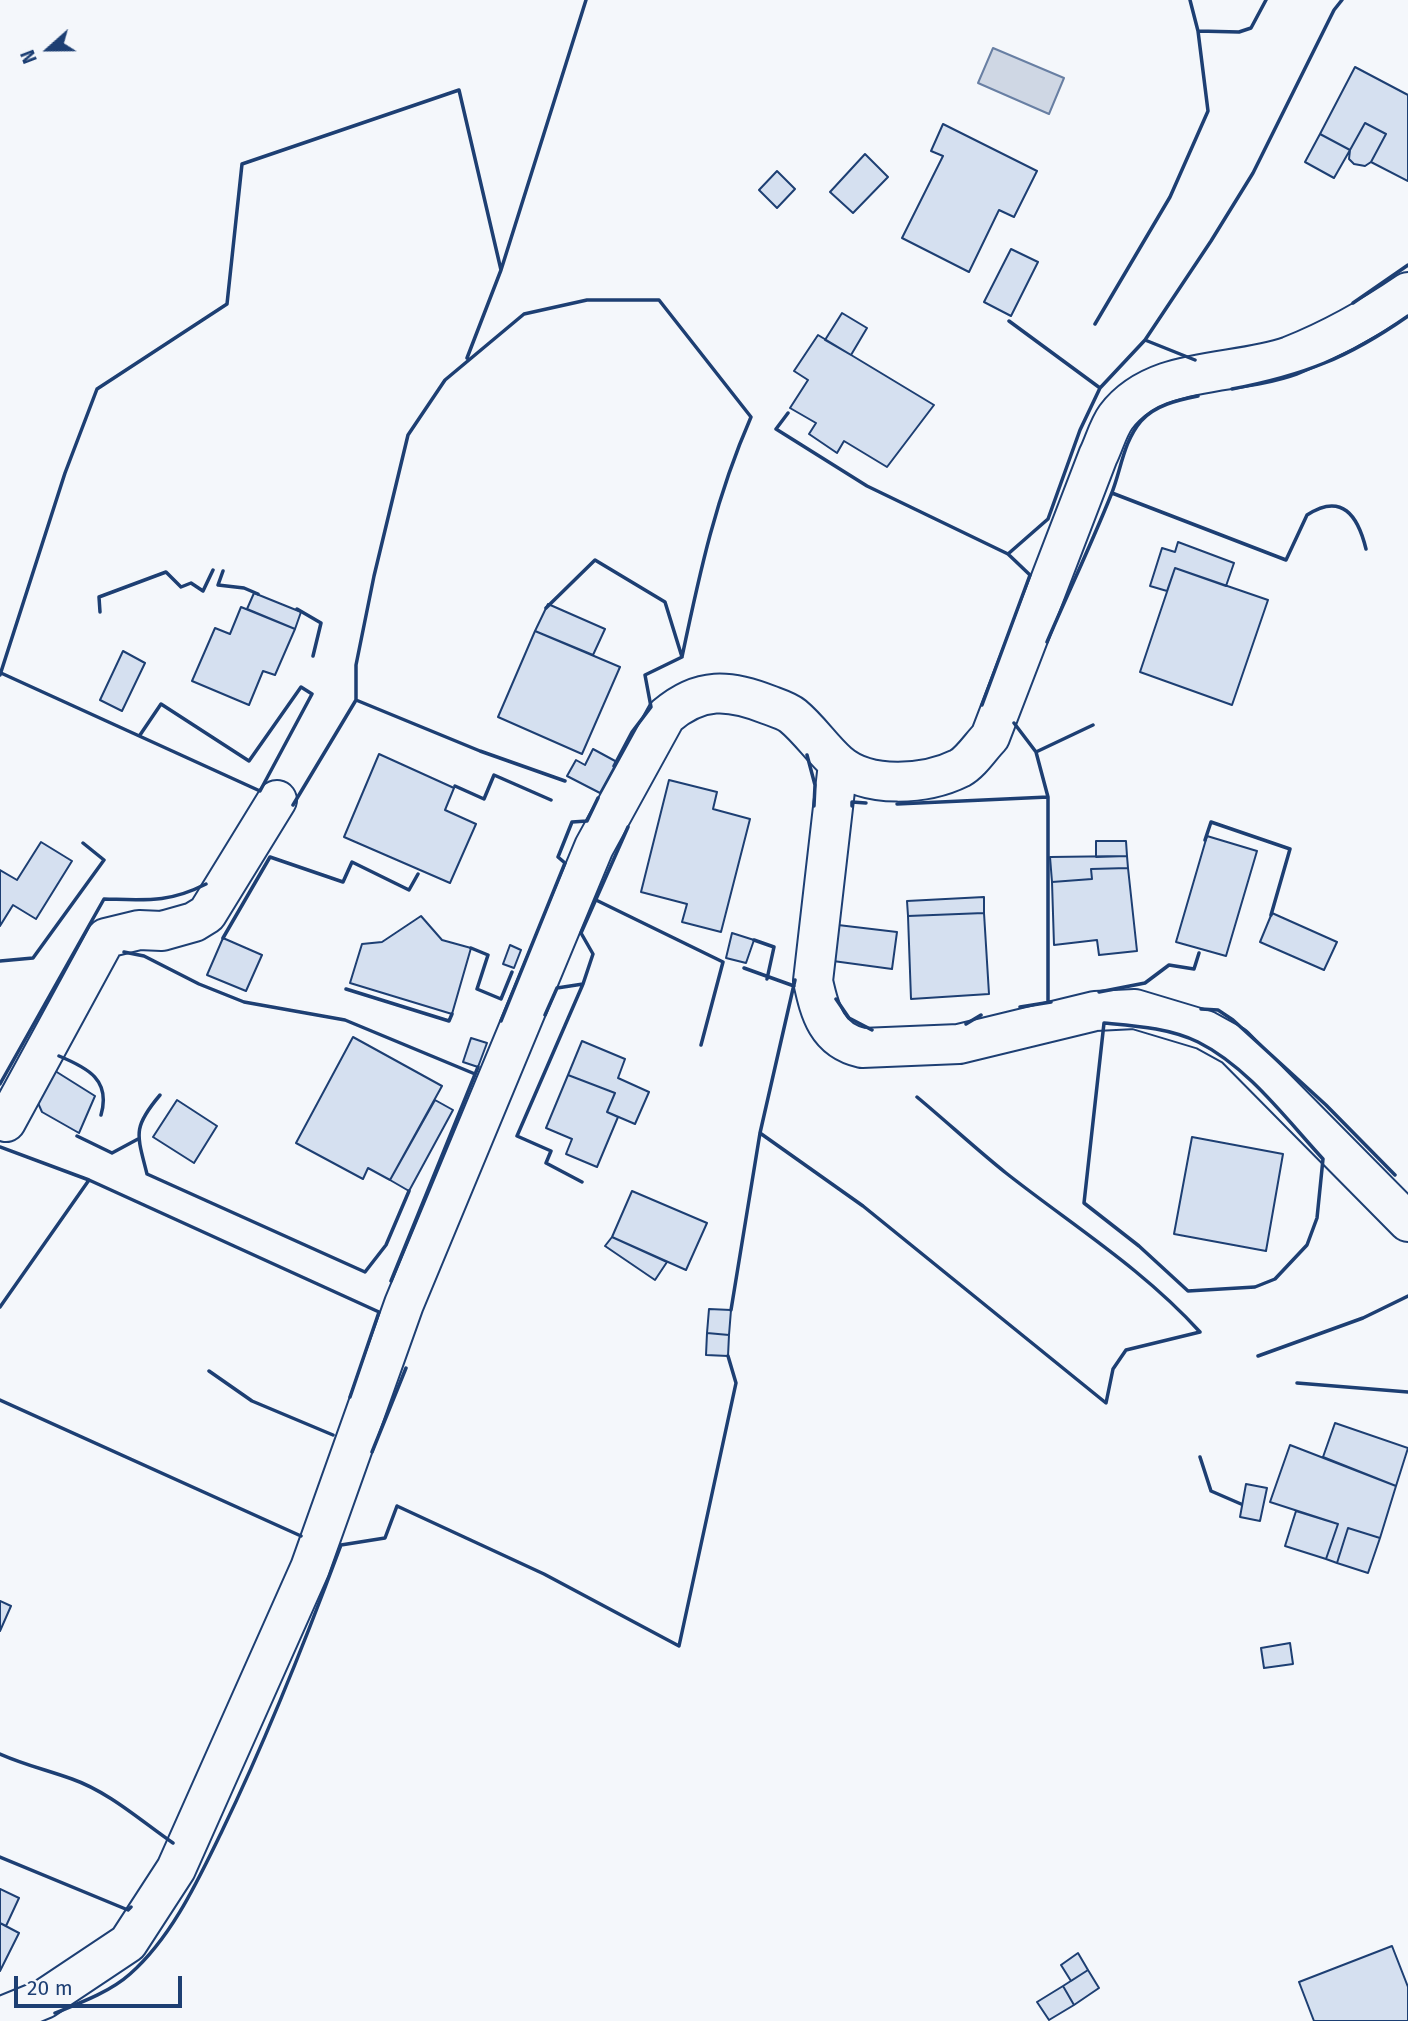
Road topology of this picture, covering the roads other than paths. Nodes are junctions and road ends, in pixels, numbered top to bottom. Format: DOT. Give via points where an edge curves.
graph roads {
  1 [pos="1408,292"];
  2 [pos="838,764"];
  3 [pos="277,800"];
  4 [pos="6,1122"];
  5 [pos="1408,1222"];
  6 [pos="0,2017"];
  1 -- 2 [label="street" via="1384,309 1289,356 1171,380 1139,396 1116,418 1098,457 990,737 961,767 921,779 858,777"];
  2 -- 5 [label="street" via="813,981 831,1032 862,1048 959,1044 1095,1011 1135,1009 1205,1030 1234,1046"];
  2 -- 6 [label="street" via="792,715 743,695 713,693 684,701 666,716 594,847 404,1304 310,1568 176,1869 128,1942 44,1999"];
  3 -- 4 [label="street" via="207,914 162,932 139,930 106,938"];
}
